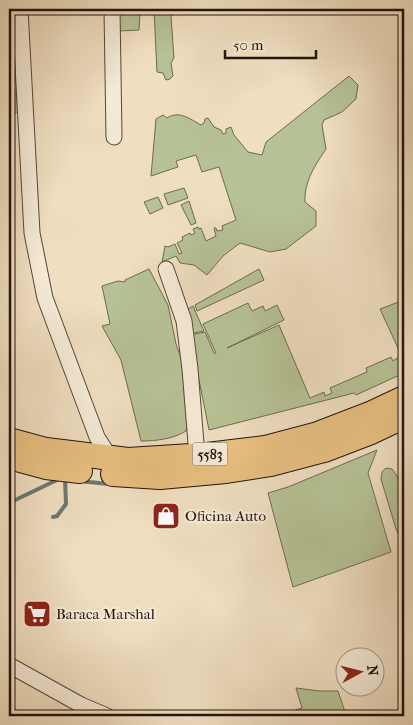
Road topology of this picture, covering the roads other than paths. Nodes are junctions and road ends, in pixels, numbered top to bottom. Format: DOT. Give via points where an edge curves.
graph roads {
  1 [pos="20,9"];
  2 [pos="112,9"];
  3 [pos="114,137"];
  4 [pos="166,269"];
  5 [pos="404,398"];
  6 [pos="404,416"];
  7 [pos="9,440"];
  8 [pos="197,456"];
  9 [pos="9,458"];
  10 [pos="111,459"];
  11 [pos="9,665"];
  12 [pos="107,716"];
  1 -- 10 [label="street" via="32,233 40,276 59,338 97,438"];
  2 -- 3 [label="street"];
  4 -- 8 [label="street" via="184,321"];
  5 -- 8 [label="highway, 5583" via="318,434 265,448"];
  6 -- 9 [label="highway, 5583" via="324,450 272,464 226,471 160,477 46,467"];
  7 -- 10 [label="highway, 5583" via="46,450"];
  8 -- 10 [label="highway, 5583"];
  11 -- 12 [label="street"];
}
